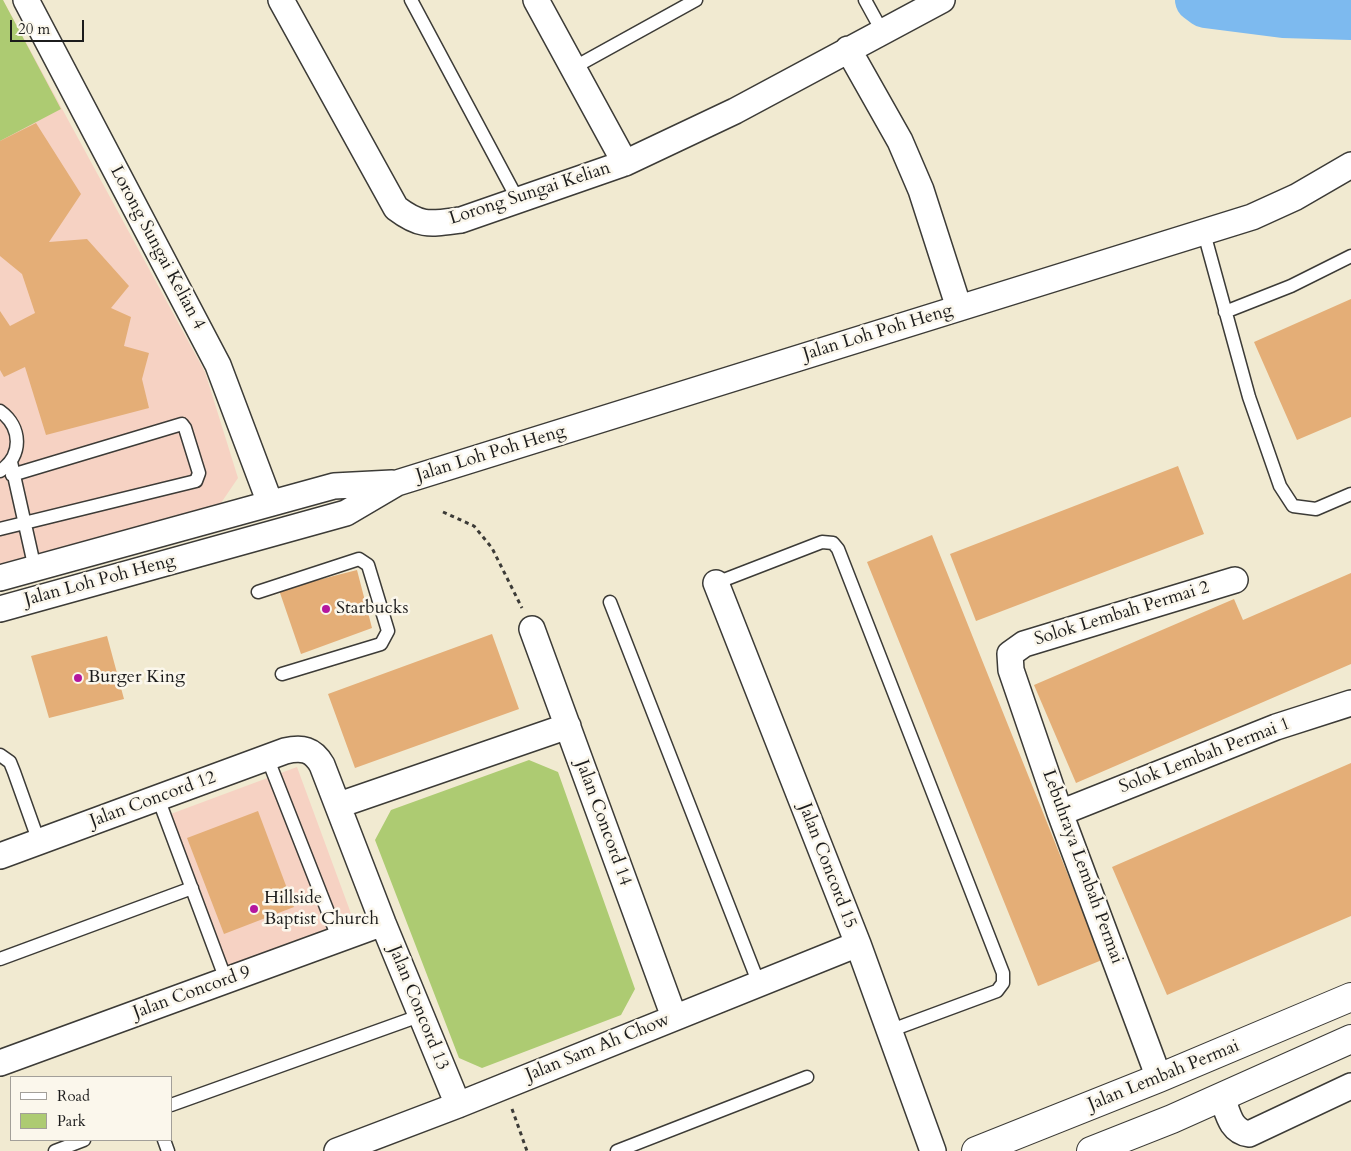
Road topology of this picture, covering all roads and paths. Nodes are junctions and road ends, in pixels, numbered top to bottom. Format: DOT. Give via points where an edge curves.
graph roads {
  1 [pos="26,0"];
  2 [pos="281,0"];
  3 [pos="412,0"];
  4 [pos="536,0"];
  5 [pos="696,0"];
  6 [pos="865,0"];
  7 [pos="942,0"];
  8 [pos="882,31"];
  9 [pos="848,49"];
  10 [pos="573,68"];
  11 [pos="625,163"];
  12 [pos="1351,165"];
  13 [pos="518,200"];
  14 [pos="1204,233"];
  15 [pos="1351,256"];
  16 [pos="959,308"];
  17 [pos="1225,312"];
  18 [pos="0,411"];
  19 [pos="8,469"];
  20 [pos="397,483"];
  21 [pos="1351,494"];
  22 [pos="270,504"];
  23 [pos="443,512"];
  24 [pos="23,523"];
  25 [pos="0,529"];
  26 [pos="35,569"];
  27 [pos="0,578"];
  28 [pos="1236,580"];
  29 [pos="716,583"];
  30 [pos="258,592"];
  31 [pos="610,602"];
  32 [pos="0,609"];
  33 [pos="532,629"];
  34 [pos="1010,654"];
  35 [pos="282,674"];
  36 [pos="1351,703"];
  37 [pos="568,726"];
  38 [pos="306,749"];
  39 [pos="0,755"];
  40 [pos="267,757"];
  41 [pos="158,798"];
  42 [pos="339,805"];
  43 [pos="1060,813"];
  44 [pos="39,842"];
  45 [pos="0,856"];
  46 [pos="192,888"];
  47 [pos="383,923"];
  48 [pos="338,940"];
  49 [pos="858,944"];
  50 [pos="0,959"];
  51 [pos="226,980"];
  52 [pos="759,984"];
  53 [pos="1344,1002"];
  54 [pos="422,1015"];
  55 [pos="674,1017"];
  56 [pos="889,1031"];
  57 [pos="1351,1039"];
  58 [pos="0,1063"];
  59 [pos="807,1077"];
  60 [pos="1159,1078"];
  61 [pos="1351,1086"];
  62 [pos="503,1087"];
  63 [pos="1222,1097"];
  64 [pos="172,1105"];
  65 [pos="458,1105"];
  66 [pos="81,1141"];
  67 [pos="56,1151"];
  68 [pos="337,1151"];
  69 [pos="527,1151"];
  70 [pos="617,1151"];
  71 [pos="933,1151"];
  72 [pos="976,1151"];
  73 [pos="1091,1151"];
  1 -- 22 [label="street, Lorong Sungai Kelian 4" via="218,365"];
  2 -- 13 [label="street, Lorong Sungai Kelian" via="396,208 414,222 436,224 461,220"];
  3 -- 13 [label="lane"];
  4 -- 10 [label="street"];
  5 -- 10 [label="lane"];
  6 -- 8 [label="lane"];
  7 -- 8 [label="street, Lorong Sungai Kelian"];
  8 -- 9 [label="street, Lorong Sungai Kelian"];
  9 -- 11 [label="street, Lorong Sungai Kelian" via="734,111"];
  9 -- 16 [label="street" via="900,141 921,190"];
  10 -- 11 [label="street"];
  11 -- 13 [label="street, Lorong Sungai Kelian"];
  12 -- 14 [label="street, Jalan Loh Poh Heng" via="1296,197"];
  14 -- 16 [label="street, Jalan Loh Poh Heng"];
  14 -- 17 [label="lane"];
  15 -- 17 [label="lane" via="1290,286"];
  16 -- 20 [label="street, Jalan Loh Poh Heng"];
  17 -- 21 [label="lane" via="1249,397 1280,486 1293,506 1316,509"];
  18 -- 19 [label="lane" via="15,427 18,439"];
  19 -- 24 [label="lane"];
  19 -- 24 [label="lane" via="182,424 199,473 196,481"];
  20 -- 22 [label="street, Jalan Loh Poh Heng" via="334,486"];
  20 -- 32 [label="street, Jalan Loh Poh Heng" via="346,513"];
  22 -- 26 [label="street, Jalan Loh Poh Heng"];
  23 -- 33 [label="path" via="474,526 492,548"];
  24 -- 25 [label="lane"];
  24 -- 26 [label="lane"];
  26 -- 27 [label="street, Jalan Loh Poh Heng"];
  28 -- 34 [label="street, Solok Lembah Permai 2" via="1024,644"];
  29 -- 49 [label="street, Jalan Concord 15"];
  29 -- 56 [label="lane" via="822,542 833,543 838,549 1003,973 1003,984 997,991"];
  30 -- 35 [label="lane" via="359,559 368,565 388,631 381,644"];
  31 -- 52 [label="lane"];
  33 -- 37 [label="street, Jalan Concord 14"];
  34 -- 43 [label="street, Lebuhraya Lembah Permai" via="1011,670"];
  36 -- 43 [label="street, Solok Lembah Permai 1" via="1249,738"];
  37 -- 42 [label="street"];
  37 -- 55 [label="street, Jalan Concord 14"];
  38 -- 40 [label="street, Jalan Concord 12"];
  38 -- 42 [label="street, Jalan Concord 13" via="316,755 322,765"];
  39 -- 44 [label="lane" via="10,762"];
  40 -- 41 [label="street, Jalan Concord 12"];
  40 -- 48 [label="lane"];
  41 -- 44 [label="street, Jalan Concord 12"];
  41 -- 46 [label="lane"];
  42 -- 47 [label="street, Jalan Concord 13"];
  43 -- 60 [label="street, Lebuhraya Lembah Permai"];
  44 -- 45 [label="street, Jalan Concord 12"];
  46 -- 50 [label="lane"];
  46 -- 51 [label="lane"];
  47 -- 48 [label="street, Jalan Concord 9"];
  47 -- 54 [label="street, Jalan Concord 13"];
  48 -- 51 [label="street, Jalan Concord 9"];
  49 -- 52 [label="street, Jalan Sam Ah Chow"];
  49 -- 56 [label="street, Jalan Concord 15"];
  51 -- 58 [label="street, Jalan Concord 9"];
  52 -- 55 [label="street, Jalan Sam Ah Chow"];
  53 -- 60 [label="main road, Jalan Lembah Permai"];
  54 -- 64 [label="lane"];
  54 -- 65 [label="street, Jalan Concord 13"];
  55 -- 62 [label="street, Jalan Sam Ah Chow"];
  56 -- 71 [label="street, Jalan Concord 15"];
  57 -- 63 [label="main road"];
  59 -- 70 [label="lane"];
  60 -- 72 [label="main road, Jalan Lembah Permai"];
  61 -- 63 [label="street" via="1249,1134 1232,1125"];
  62 -- 65 [label="street, Jalan Sam Ah Chow"];
  62 -- 69 [label="path"];
  63 -- 73 [label="main road"];
  65 -- 68 [label="street, Jalan Sam Ah Chow"];
  66 -- 67 [label="lane"];
}
